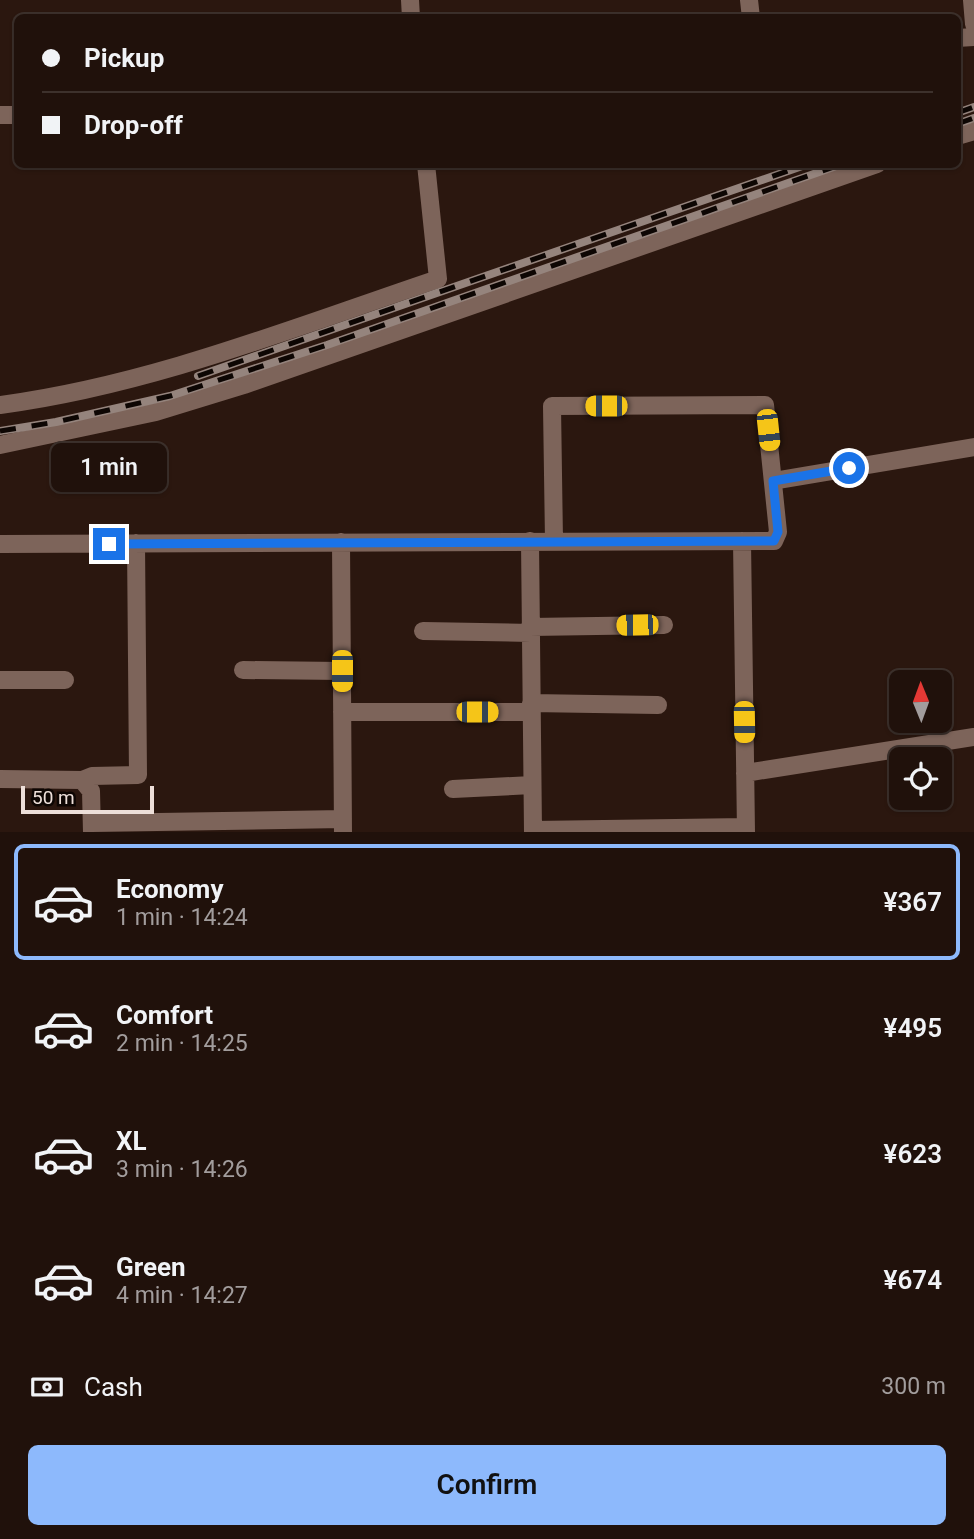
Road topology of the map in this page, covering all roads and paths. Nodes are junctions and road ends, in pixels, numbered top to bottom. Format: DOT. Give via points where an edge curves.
graph roads {
  1 [pos="972,0"];
  2 [pos="974,24"];
  3 [pos="426,168"];
  4 [pos="866,168"];
  5 [pos="0,405"];
  6 [pos="0,445"];
  7 [pos="974,447"];
  8 [pos="773,481"];
  9 [pos="530,541"];
  10 [pos="554,541"];
  11 [pos="742,541"];
  12 [pos="341,542"];
  13 [pos="136,543"];
  14 [pos="0,544"];
  15 [pos="664,625"];
  16 [pos="531,630"];
  17 [pos="423,631"];
  18 [pos="243,670"];
  19 [pos="342,671"];
  20 [pos="0,680"];
  21 [pos="65,680"];
  22 [pos="658,705"];
  23 [pos="531,707"];
  24 [pos="342,712"];
  25 [pos="974,737"];
  26 [pos="745,773"];
  27 [pos="0,779"];
  28 [pos="82,780"];
  29 [pos="532,785"];
  30 [pos="453,789"];
  31 [pos="343,825"];
  32 [pos="92,827"];
  33 [pos="746,829"];
  34 [pos="533,831"];
  1 -- 2 [label="street"];
  3 -- 5 [label="street" via="438,279 205,357 121,381"];
  4 -- 6 [label="street" via="244,385 156,412"];
  7 -- 8 [label="street"];
  8 -- 10 [label="street" via="765,405 552,406"];
  8 -- 11 [label="street" via="778,532 774,541"];
  9 -- 10 [label="street"];
  9 -- 12 [label="street"];
  9 -- 16 [label="street"];
  10 -- 11 [label="street"];
  11 -- 26 [label="street"];
  12 -- 13 [label="street"];
  12 -- 19 [label="street"];
  13 -- 14 [label="street"];
  13 -- 28 [label="street" via="138,775"];
  15 -- 16 [label="street"];
  16 -- 17 [label="street"];
  16 -- 23 [label="street"];
  18 -- 19 [label="street"];
  19 -- 24 [label="street"];
  20 -- 21 [label="street"];
  22 -- 23 [label="street"];
  23 -- 24 [label="street"];
  23 -- 29 [label="street"];
  24 -- 31 [label="street"];
  25 -- 26 [label="street"];
  26 -- 33 [label="street"];
  27 -- 28 [label="street"];
  28 -- 32 [label="street" via="92,791"];
  29 -- 30 [label="street"];
  29 -- 34 [label="street"];
  31 -- 32 [label="street"];
  33 -- 34 [label="street"];
}
